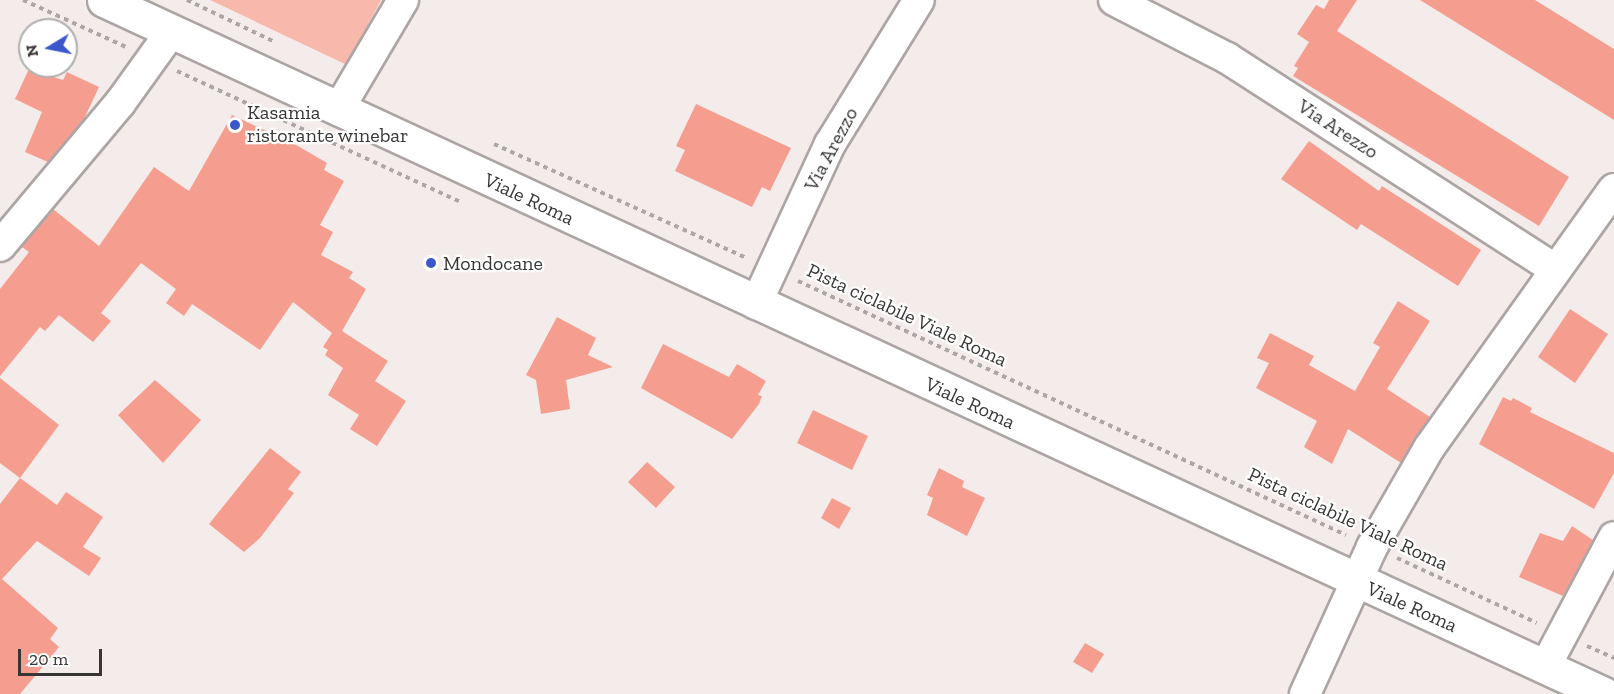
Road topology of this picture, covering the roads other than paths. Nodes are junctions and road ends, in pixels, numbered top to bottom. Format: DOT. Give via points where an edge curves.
graph roads {
  1 [pos="104,0"];
  2 [pos="404,0"];
  3 [pos="919,0"];
  4 [pos="1114,0"];
  5 [pos="171,32"];
  6 [pos="338,110"];
  7 [pos="1614,189"];
  8 [pos="0,246"];
  9 [pos="1556,270"];
  10 [pos="756,304"];
  11 [pos="1614,537"];
  12 [pos="1357,582"];
  13 [pos="1545,667"];
  14 [pos="1305,694"];
  15 [pos="1604,694"];
  1 -- 5 [label="main road, Viale Roma"];
  2 -- 6 [label="street"];
  3 -- 10 [label="street, Via Arezzo" via="830,144"];
  4 -- 9 [label="street, Via Arezzo" via="1227,58"];
  5 -- 6 [label="main road, Viale Roma"];
  5 -- 8 [label="street" via="120,103"];
  6 -- 10 [label="main road, Viale Roma"];
  7 -- 9 [label="street"];
  9 -- 12 [label="street" via="1429,448 1372,546"];
  10 -- 12 [label="main road, Viale Roma"];
  11 -- 13 [label="street"];
  12 -- 13 [label="main road, Viale Roma"];
  12 -- 14 [label="street"];
  13 -- 15 [label="main road, Viale Roma"];
}
